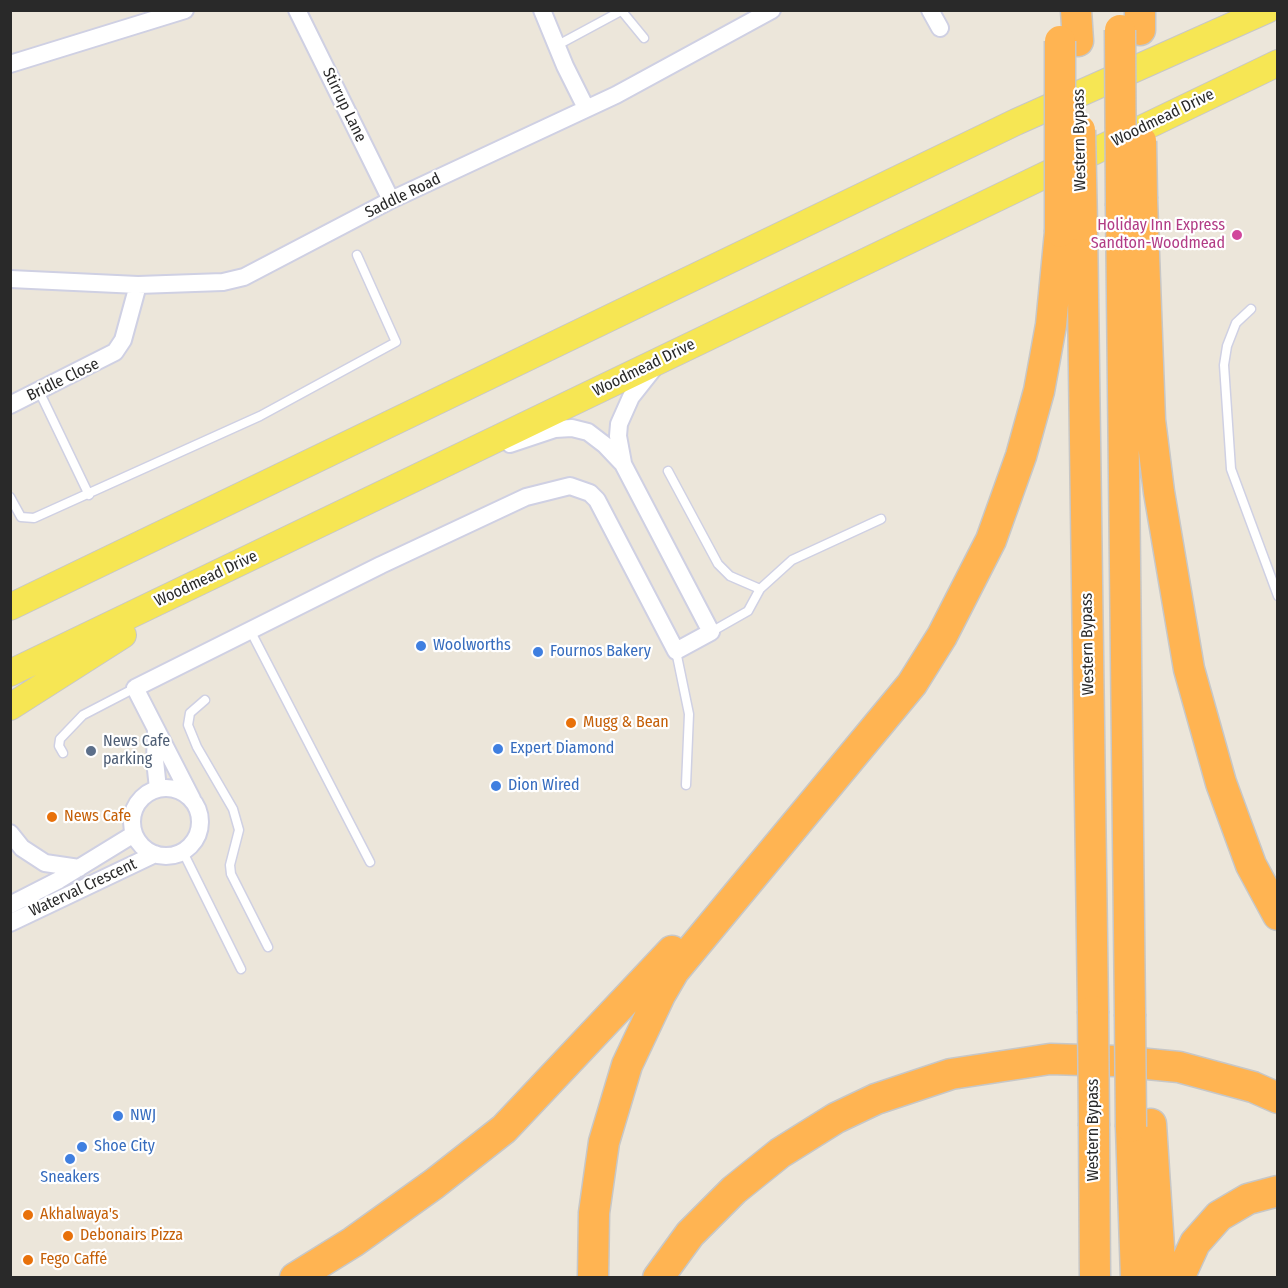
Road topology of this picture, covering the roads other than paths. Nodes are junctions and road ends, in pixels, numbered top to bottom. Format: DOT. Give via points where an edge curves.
graph roads {
  1 [pos="185,10"];
  2 [pos="297,10"];
  3 [pos="542,10"];
  4 [pos="772,10"];
  5 [pos="930,10"];
  6 [pos="1061,10"];
  7 [pos="1076,10"];
  8 [pos="621,11"];
  9 [pos="1258,14"];
  10 [pos="1130,20"];
  11 [pos="940,28"];
  12 [pos="644,38"];
  13 [pos="1069,41"];
  14 [pos="556,46"];
  15 [pos="10,64"];
  16 [pos="1274,66"];
  17 [pos="586,108"];
  18 [pos="391,200"];
  19 [pos="1132,203"];
  20 [pos="1071,229"];
  21 [pos="357,255"];
  22 [pos="10,279"];
  23 [pos="138,285"];
  24 [pos="1251,309"];
  25 [pos="669,355"];
  26 [pos="39,392"];
  27 [pos="10,405"];
  28 [pos="450,463"];
  29 [pos="623,464"];
  30 [pos="668,471"];
  31 [pos="89,495"];
  32 [pos="10,498"];
  33 [pos="881,519"];
  34 [pos="227,570"];
  35 [pos="760,588"];
  36 [pos="1278,596"];
  37 [pos="10,607"];
  38 [pos="250,629"];
  39 [pos="711,632"];
  40 [pos="676,651"];
  41 [pos="10,674"];
  42 [pos="135,688"];
  43 [pos="205,700"];
  44 [pos="10,707"];
  45 [pos="156,730"];
  46 [pos="874,733"];
  47 [pos="63,753"];
  48 [pos="686,785"];
  49 [pos="158,789"];
  50 [pos="192,799"];
  51 [pos="10,833"];
  52 [pos="134,834"];
  53 [pos="183,852"];
  54 [pos="155,854"];
  55 [pos="370,862"];
  56 [pos="79,868"];
  57 [pos="16,910"];
  58 [pos="1278,915"];
  59 [pos="10,923"];
  60 [pos="268,947"];
  61 [pos="242,969"];
  62 [pos="1278,1098"];
  63 [pos="1141,1125"];
  64 [pos="1278,1191"];
  65 [pos="295,1278"];
  66 [pos="593,1278"];
  67 [pos="658,1278"];
  68 [pos="1095,1278"];
  69 [pos="1136,1278"];
  70 [pos="1161,1278"];
  71 [pos="1179,1278"];
  1 -- 15 [label="street"];
  2 -- 18 [label="street, Stirrup Lane"];
  3 -- 14 [label="street"];
  4 -- 17 [label="street, Saddle Road"];
  5 -- 11 [label="street"];
  6 -- 13 [label="highway"];
  7 -- 13 [label="highway, Western Bypass"];
  8 -- 12 [label="lane"];
  8 -- 14 [label="lane"];
  9 -- 37 [label="main road" via="1016,122"];
  10 -- 19 [label="highway, bridge"];
  13 -- 20 [label="highway, Western Bypass, bridge"];
  14 -- 17 [label="street"];
  16 -- 25 [label="main road, Woodmead Drive"];
  17 -- 18 [label="street, Saddle Road"];
  18 -- 23 [label="street, Saddle Road" via="244,277 223,282"];
  19 -- 58 [label="highway" via="1150,420 1189,669 1221,783 1251,865"];
  19 -- 63 [label="highway, bridge" via="1127,816"];
  20 -- 46 [label="highway" via="1039,391 991,540 942,636"];
  20 -- 68 [label="highway, Western Bypass, bridge" via="1093,1011"];
  21 -- 31 [label="lane" via="396,342 260,416"];
  22 -- 23 [label="street, Saddle Road"];
  23 -- 26 [label="street, Bridle Close" via="123,340 115,352"];
  24 -- 36 [label="lane" via="1232,329 1226,355 1231,469"];
  25 -- 28 [label="main road, Woodmead Drive"];
  25 -- 29 [label="street" via="647,374 631,396 618,436"];
  26 -- 27 [label="street, Bridle Close"];
  26 -- 31 [label="lane"];
  28 -- 29 [label="street" via="555,429 572,428 596,438"];
  28 -- 34 [label="main road, Woodmead Drive"];
  29 -- 39 [label="street"];
  30 -- 35 [label="lane" via="718,564 730,576"];
  31 -- 32 [label="lane" via="27,519"];
  33 -- 35 [label="lane" via="805,552"];
  34 -- 41 [label="main road, Woodmead Drive"];
  34 -- 44 [label="main road"];
  35 -- 39 [label="lane" via="748,611"];
  38 -- 40 [label="street" via="517,500 570,486 582,488 597,500"];
  38 -- 42 [label="street"];
  38 -- 55 [label="lane"];
  39 -- 40 [label="street"];
  40 -- 48 [label="lane" via="689,714"];
  42 -- 45 [label="street"];
  42 -- 47 [label="lane" via="83,715 60,739"];
  43 -- 60 [label="lane" via="190,713 188,725 233,809 239,830 231,874"];
  45 -- 49 [label="street"];
  45 -- 50 [label="street"];
  46 -- 65 [label="highway" via="504,1128 425,1191"];
  46 -- 66 [label="highway" via="674,971 660,995 627,1065 604,1142 594,1213"];
  49 -- 50 [label="street" via="176,789"];
  49 -- 52 [label="street" via="148,793 134,811"];
  50 -- 53 [label="street" via="200,828 191,846"];
  51 -- 56 [label="street, Waterval Crescent" via="22,848 45,863"];
  52 -- 54 [label="street" via="139,843"];
  52 -- 56 [label="street, Waterval Crescent"];
  53 -- 54 [label="street"];
  53 -- 61 [label="lane"];
  54 -- 57 [label="street, Waterval Crescent"];
  56 -- 57 [label="street, Waterval Crescent"];
  57 -- 59 [label="street, Waterval Crescent"];
  62 -- 67 [label="highway" via="1253,1087 1179,1067 1116,1061 1050,1059 951,1074 876,1099 836,1118 780,1153 697,1227"];
  63 -- 69 [label="highway"];
  63 -- 70 [label="highway"];
  64 -- 71 [label="highway" via="1248,1199 1219,1216 1195,1243"];
}
